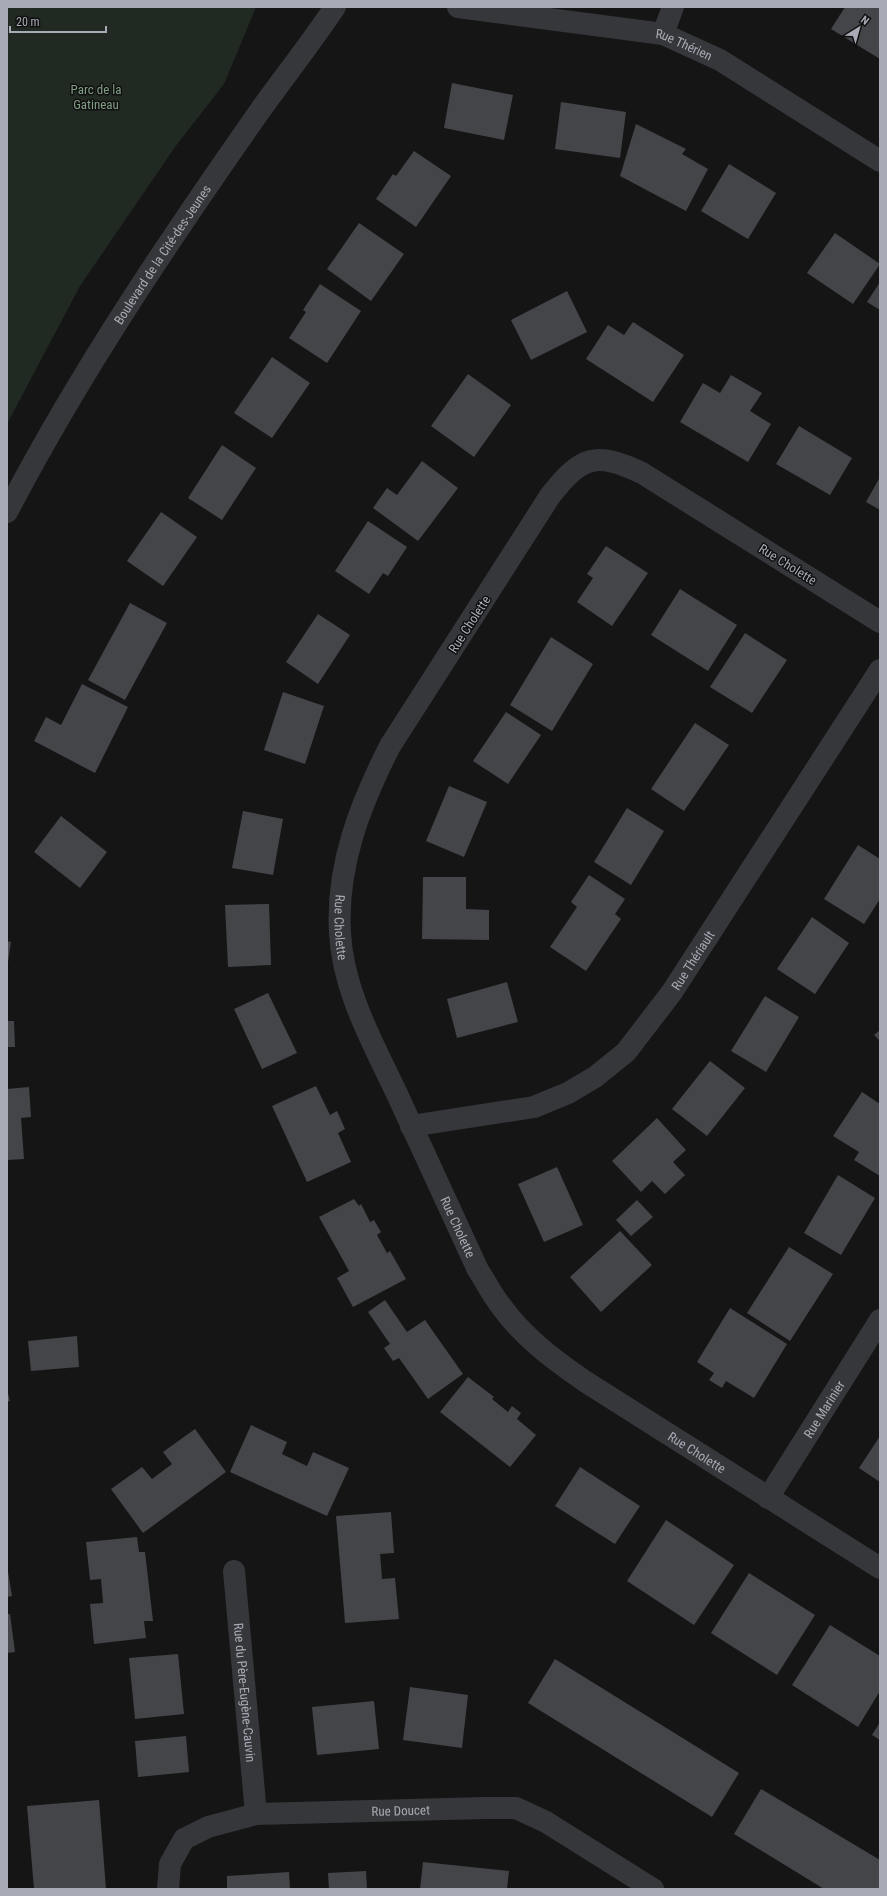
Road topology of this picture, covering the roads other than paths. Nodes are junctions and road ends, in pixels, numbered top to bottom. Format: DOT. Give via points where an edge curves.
graph roads {
  1 [pos="335,7"];
  2 [pos="458,7"];
  3 [pos="672,7"];
  4 [pos="663,34"];
  5 [pos="880,160"];
  6 [pos="7,512"];
  7 [pos="880,622"];
  8 [pos="880,670"];
  9 [pos="411,1126"];
  10 [pos="880,1320"];
  11 [pos="768,1498"];
  12 [pos="880,1568"];
  13 [pos="234,1571"];
  14 [pos="256,1814"];
  15 [pos="168,1889"];
  16 [pos="653,1889"];
  1 -- 6 [label="street, Boulevard de la Cité-des-Jeunes" via="260,111 108,334"];
  2 -- 4 [label="street, Rue Thérien"];
  3 -- 4 [label="street"];
  4 -- 5 [label="street, Rue Thérien" via="720,60"];
  7 -- 9 [label="street, Rue Cholette" via="622,463 599,458 583,464 566,476 550,496 390,746 371,784 345,862 340,899 340,934 345,970 360,1015"];
  8 -- 9 [label="street, Rue Thériault" via="672,992 626,1052 595,1077 568,1093 534,1106"];
  9 -- 11 [label="street, Rue Cholette" via="478,1270 501,1306 525,1334 572,1373"];
  10 -- 11 [label="street, Rue Marinier"];
  11 -- 12 [label="street, Rue Cholette"];
  13 -- 14 [label="street, Rue du Père-Eugène-Cauvin"];
  14 -- 15 [label="street, Rue Doucet" via="208,1827 184,1839 170,1864"];
  14 -- 16 [label="street, Rue Doucet" via="516,1808 546,1822"];
}
